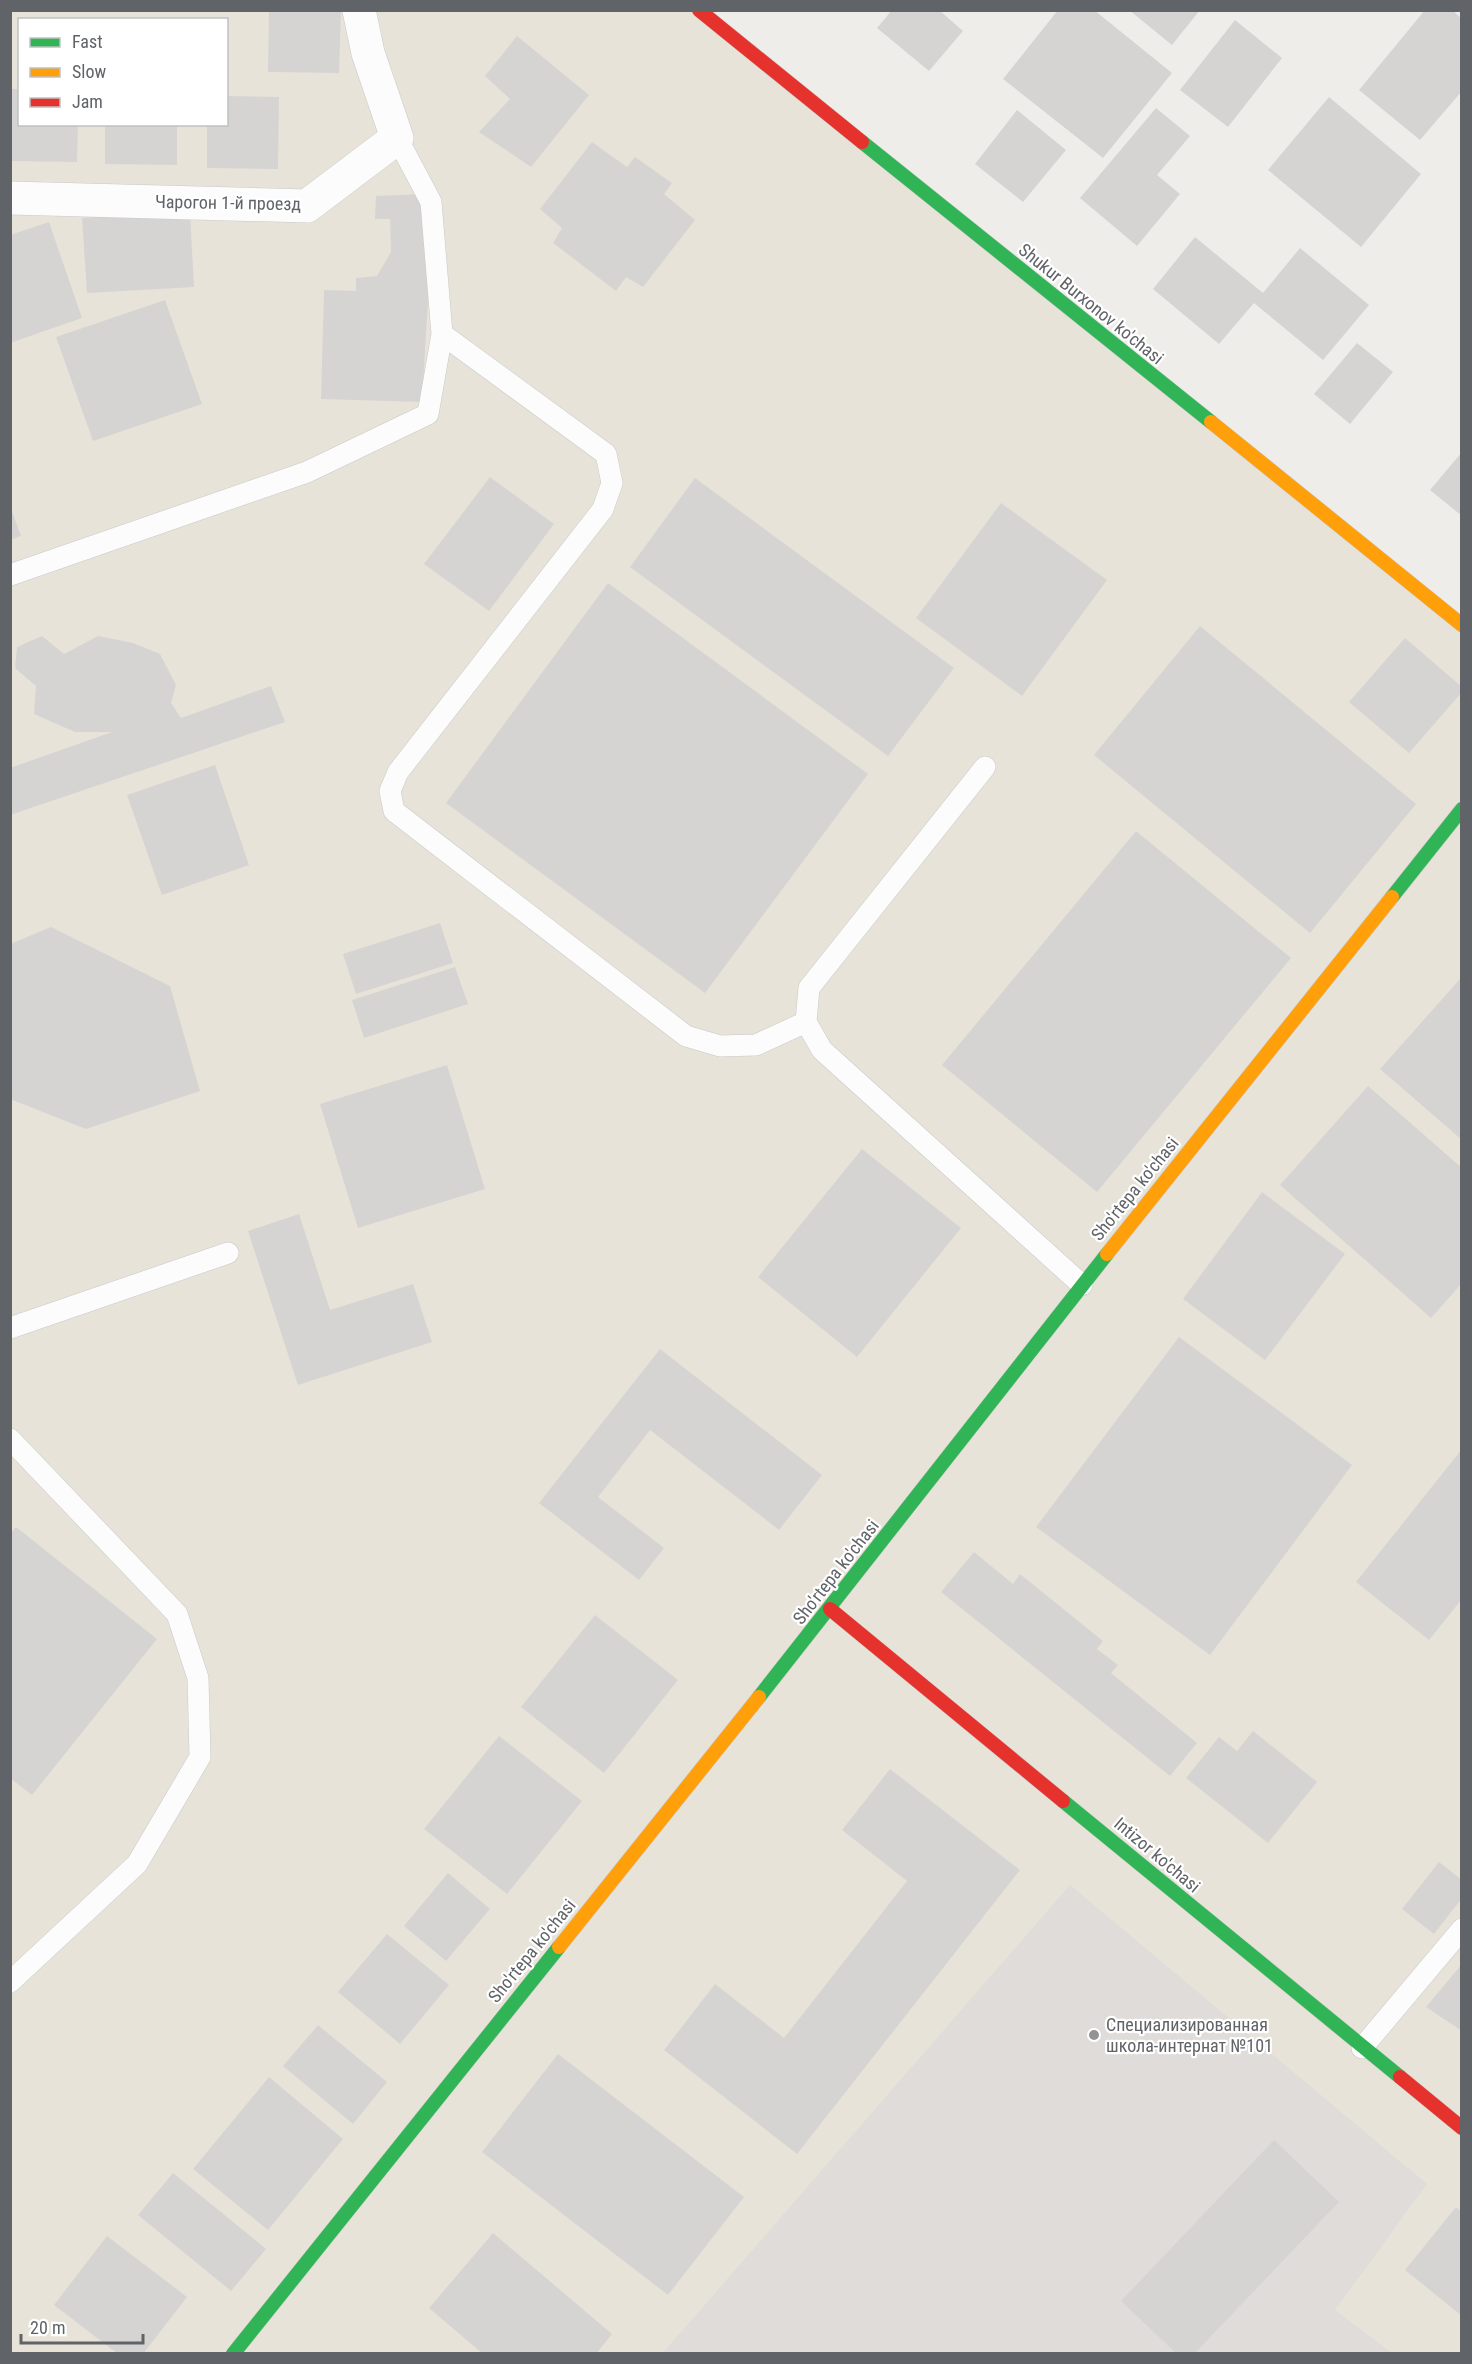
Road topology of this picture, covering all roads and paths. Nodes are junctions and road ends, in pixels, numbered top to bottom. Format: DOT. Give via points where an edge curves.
graph roads {
  1 [pos="359,10"];
  2 [pos="699,10"];
  3 [pos="398,138"];
  4 [pos="10,198"];
  5 [pos="442,334"];
  6 [pos="10,575"];
  7 [pos="1461,625"];
  8 [pos="985,767"];
  9 [pos="1461,808"];
  10 [pos="806,1022"];
  11 [pos="228,1253"];
  12 [pos="1082,1285"];
  13 [pos="10,1328"];
  14 [pos="10,1439"];
  15 [pos="830,1609"];
  16 [pos="1461,1929"];
  17 [pos="10,1982"];
  18 [pos="1362,2048"];
  19 [pos="1461,2128"];
  20 [pos="233,2354"];
  1 -- 3 [label="street" via="368,53"];
  2 -- 7 [label="street, Shukur Burxonov ko'chasi"];
  3 -- 4 [label="street, Чарогон 1-й проезд" via="307,206"];
  3 -- 5 [label="lane" via="431,202"];
  5 -- 6 [label="lane" via="429,414 307,472"];
  5 -- 10 [label="lane" via="606,454 612,483 603,509 398,771 390,791 394,811 686,1036 720,1046 756,1045"];
  8 -- 10 [label="lane" via="809,988"];
  9 -- 12 [label="street, Sho'rtepa ko'chasi"];
  10 -- 12 [label="lane" via="822,1050"];
  11 -- 13 [label="lane"];
  12 -- 15 [label="street, Sho'rtepa ko'chasi"];
  14 -- 17 [label="lane" via="177,1614 198,1678 200,1757 137,1864"];
  15 -- 18 [label="street, Intizor ko'chasi"];
  15 -- 20 [label="street, Sho'rtepa ko'chasi"];
  16 -- 18 [label="lane"];
  18 -- 19 [label="street, Intizor ko'chasi"];
}
